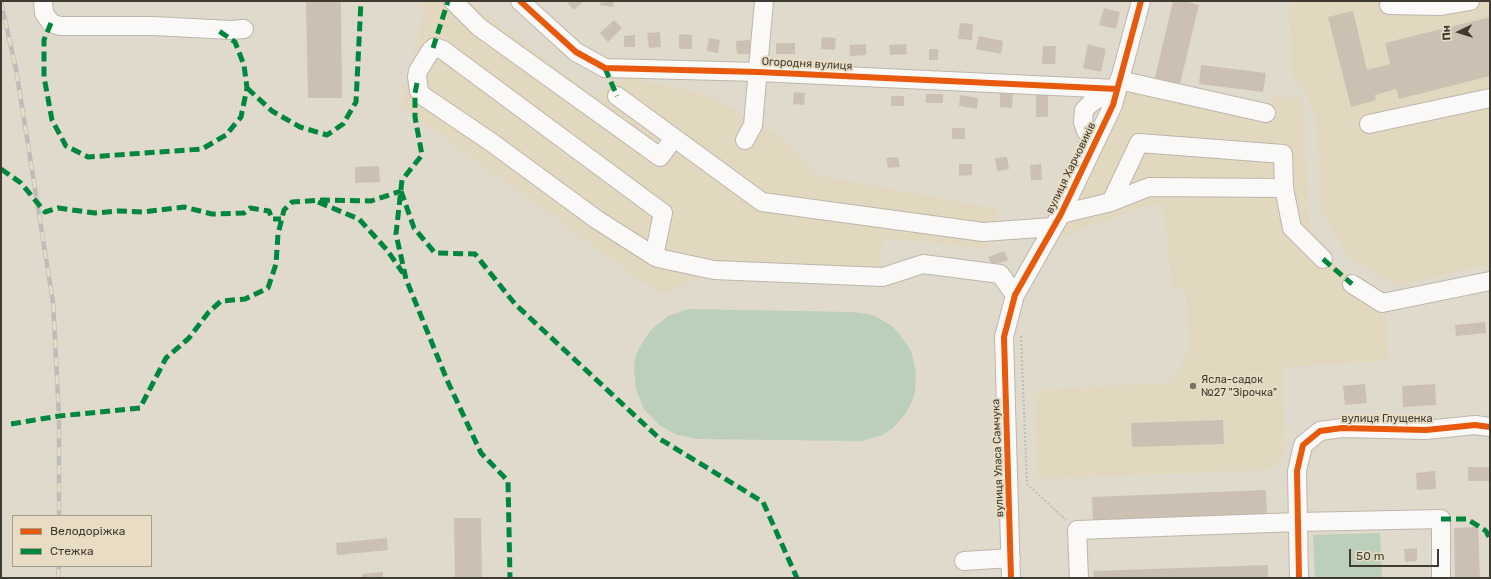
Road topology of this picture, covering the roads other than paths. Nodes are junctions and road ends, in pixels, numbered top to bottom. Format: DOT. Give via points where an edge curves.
graph roads {
  1 [pos="43,1"];
  2 [pos="453,1"];
  3 [pos="520,1"];
  4 [pos="764,1"];
  5 [pos="1141,1"];
  6 [pos="1470,1"];
  7 [pos="1389,5"];
  8 [pos="244,29"];
  9 [pos="758,72"];
  10 [pos="1118,85"];
  11 [pos="617,96"];
  12 [pos="1490,98"];
  13 [pos="1266,113"];
  14 [pos="1370,124"];
  15 [pos="1098,137"];
  16 [pos="674,138"];
  17 [pos="745,140"];
  18 [pos="1284,188"];
  19 [pos="1111,202"];
  20 [pos="1057,221"];
  21 [pos="654,256"];
  22 [pos="1323,259"];
  23 [pos="1490,281"];
  24 [pos="1352,284"];
  25 [pos="1014,295"];
  26 [pos="1012,335"];
  27 [pos="1490,427"];
  28 [pos="1298,522"];
  29 [pos="1011,558"];
  30 [pos="964,561"];
  31 [pos="1011,578"];
  32 [pos="1078,578"];
  33 [pos="1299,578"];
  34 [pos="1441,578"];
  1 -- 8 [label="street" via="44,13 51,23 60,26"];
  2 -- 16 [label="street" via="479,26 660,157"];
  3 -- 9 [label="street, Огородня вулиця" via="576,52 605,68"];
  4 -- 9 [label="street"];
  5 -- 10 [label="street, вулиця Харчовиків"];
  6 -- 7 [label="street" via="1441,6"];
  9 -- 10 [label="street, Огородня вулиця"];
  9 -- 17 [label="street" via="753,125"];
  10 -- 13 [label="street, Огородня вулиця"];
  10 -- 15 [label="street, вулиця Харчовиків" via="1113,105"];
  10 -- 15 [label="street" via="1084,110 1083,122 1086,131"];
  11 -- 16 [label="street"];
  12 -- 14 [label="street"];
  15 -- 20 [label="street, вулиця Харчовиків"];
  16 -- 20 [label="street" via="762,202 983,232"];
  18 -- 19 [label="street" via="1149,187"];
  18 -- 19 [label="street" via="1283,154 1139,143"];
  18 -- 22 [label="street" via="1292,228"];
  19 -- 20 [label="street"];
  20 -- 25 [label="street, вулиця Харчовиків"];
  21 -- 21 [label="street" via="663,213 443,50 433,48 418,71 419,91 423,96 596,219"];
  21 -- 25 [label="street" via="714,270 882,277 923,264 1000,274"];
  23 -- 24 [label="street" via="1382,302"];
  25 -- 26 [label="street, вулиця Харчовиків"];
  26 -- 29 [label="street, вулиця Уласа Самчука"];
  27 -- 28 [label="street, вулиця Глущенка" via="1474,425 1426,430 1342,428 1320,431 1303,445 1297,471"];
  28 -- 32 [label="street" via="1077,530"];
  28 -- 33 [label="street, вулиця Глущенка"];
  28 -- 34 [label="street" via="1441,519"];
  29 -- 30 [label="street"];
  29 -- 31 [label="street, вулиця Уласа Самчука"];
}
